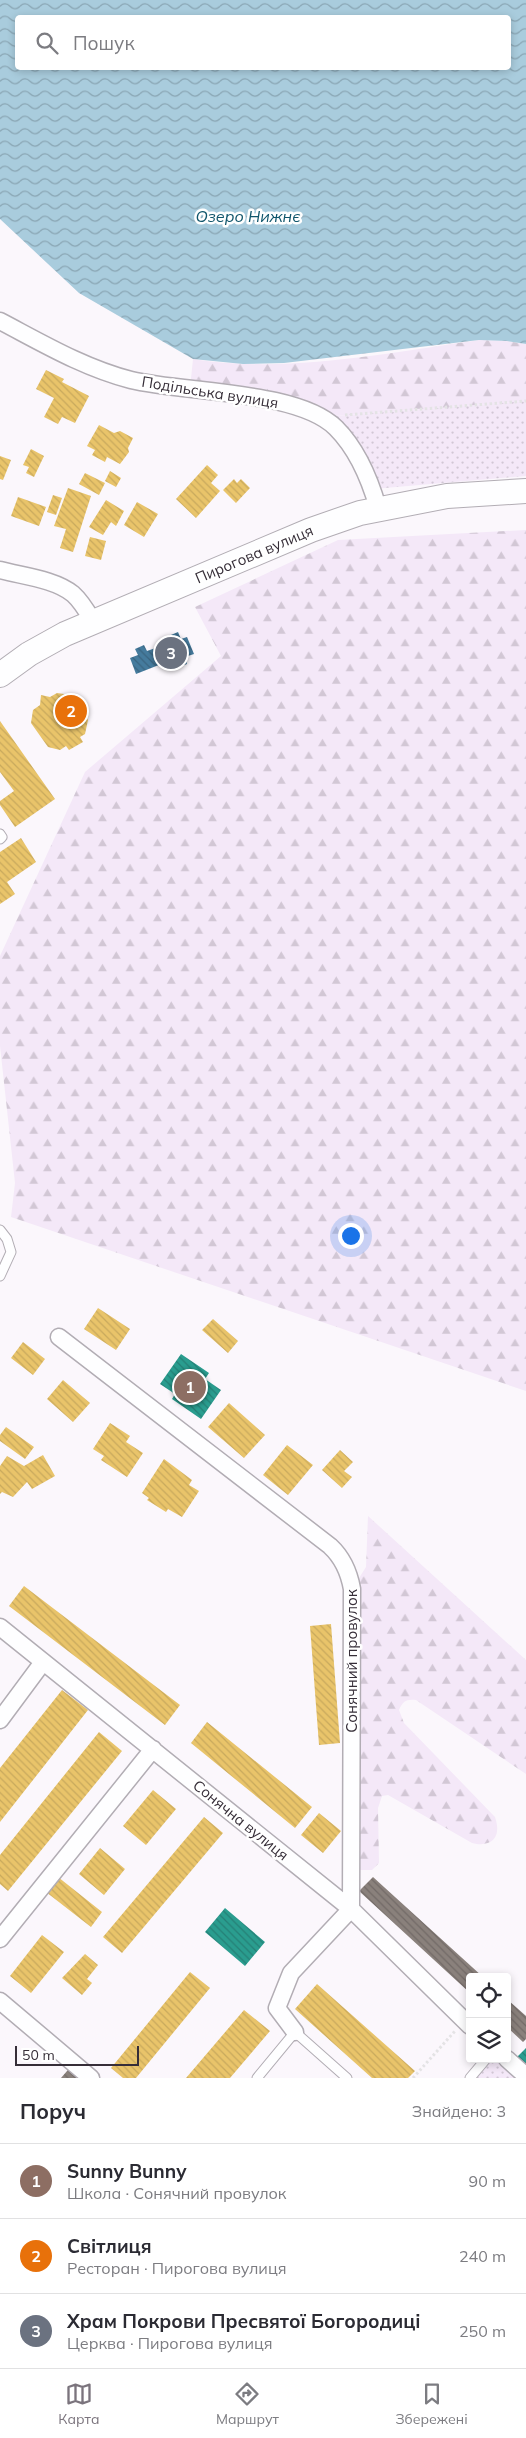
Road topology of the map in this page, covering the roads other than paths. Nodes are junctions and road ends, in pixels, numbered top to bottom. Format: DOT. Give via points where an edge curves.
graph roads {
  1 [pos="0,321"];
  2 [pos="526,492"];
  3 [pos="378,508"];
  4 [pos="0,570"];
  5 [pos="94,623"];
  6 [pos="0,675"];
  7 [pos="0,834"];
  8 [pos="0,839"];
  9 [pos="0,1230"];
  10 [pos="0,1276"];
  11 [pos="59,1338"];
  12 [pos="0,1628"];
  13 [pos="43,1662"];
  14 [pos="0,1720"];
  15 [pos="153,1749"];
  16 [pos="350,1909"];
  17 [pos="0,1939"];
  18 [pos="0,2001"];
  19 [pos="466,2023"];
  20 [pos="295,2032"];
  21 [pos="483,2063"];
  22 [pos="511,2063"];
  23 [pos="526,2076"];
  24 [pos="91,2078"];
  25 [pos="257,2078"];
  26 [pos="347,2078"];
  27 [pos="470,2078"];
  1 -- 3 [label="street, Подільська вулиця" via="82,363 118,376 252,396 322,417 336,427 356,455"];
  2 -- 3 [label="street, Пирогова вулиця" via="448,496"];
  3 -- 5 [label="street, Пирогова вулиця" via="311,530"];
  4 -- 5 [label="street" via="54,584 68,591 81,603"];
  5 -- 6 [label="street, Пирогова вулиця" via="45,645"];
  7 -- 8 [label="lane"];
  9 -- 10 [label="lane" via="11,1252"];
  11 -- 16 [label="street, Сонячний провулок" via="330,1546 348,1571 352,1589"];
  12 -- 13 [label="street, Сонячна вулиця"];
  13 -- 14 [label="street"];
  13 -- 15 [label="street, Сонячна вулиця"];
  15 -- 16 [label="street, Сонячна вулиця"];
  15 -- 17 [label="street"];
  16 -- 19 [label="street, Сонячна вулиця"];
  16 -- 20 [label="street" via="291,1973 277,2008"];
  18 -- 24 [label="street"];
  20 -- 25 [label="lane"];
  20 -- 26 [label="lane"];
  21 -- 27 [label="lane"];
  22 -- 23 [label="street"];
}
